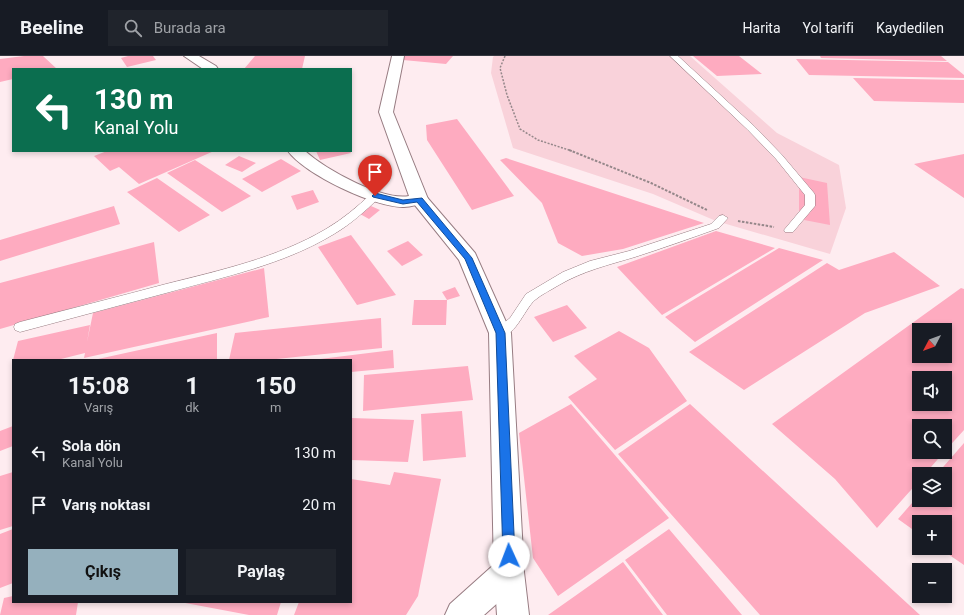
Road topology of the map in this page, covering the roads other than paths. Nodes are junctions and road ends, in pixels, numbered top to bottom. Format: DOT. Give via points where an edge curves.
graph roads {
  1 [pos="190,56"];
  2 [pos="398,56"];
  3 [pos="674,56"];
  4 [pos="210,68"];
  5 [pos="297,152"];
  6 [pos="375,196"];
  7 [pos="419,199"];
  8 [pos="723,218"];
  9 [pos="789,230"];
  10 [pos="20,327"];
  11 [pos="500,333"];
  12 [pos="509,572"];
  13 [pos="461,615"];
  14 [pos="513,615"];
  1 -- 4 [label="street"];
  2 -- 7 [label="street" via="386,112"];
  3 -- 9 [label="lane" via="752,128 810,195 810,206"];
  5 -- 6 [label="street" via="343,183"];
  6 -- 7 [label="street" via="403,202"];
  6 -- 10 [label="lane" via="357,213 332,230 264,262"];
  7 -- 11 [label="street" via="468,258"];
  8 -- 11 [label="lane" via="715,226 567,275 530,297 514,321"];
  11 -- 12 [label="street"];
  12 -- 13 [label="street"];
  12 -- 14 [label="street"];
}
